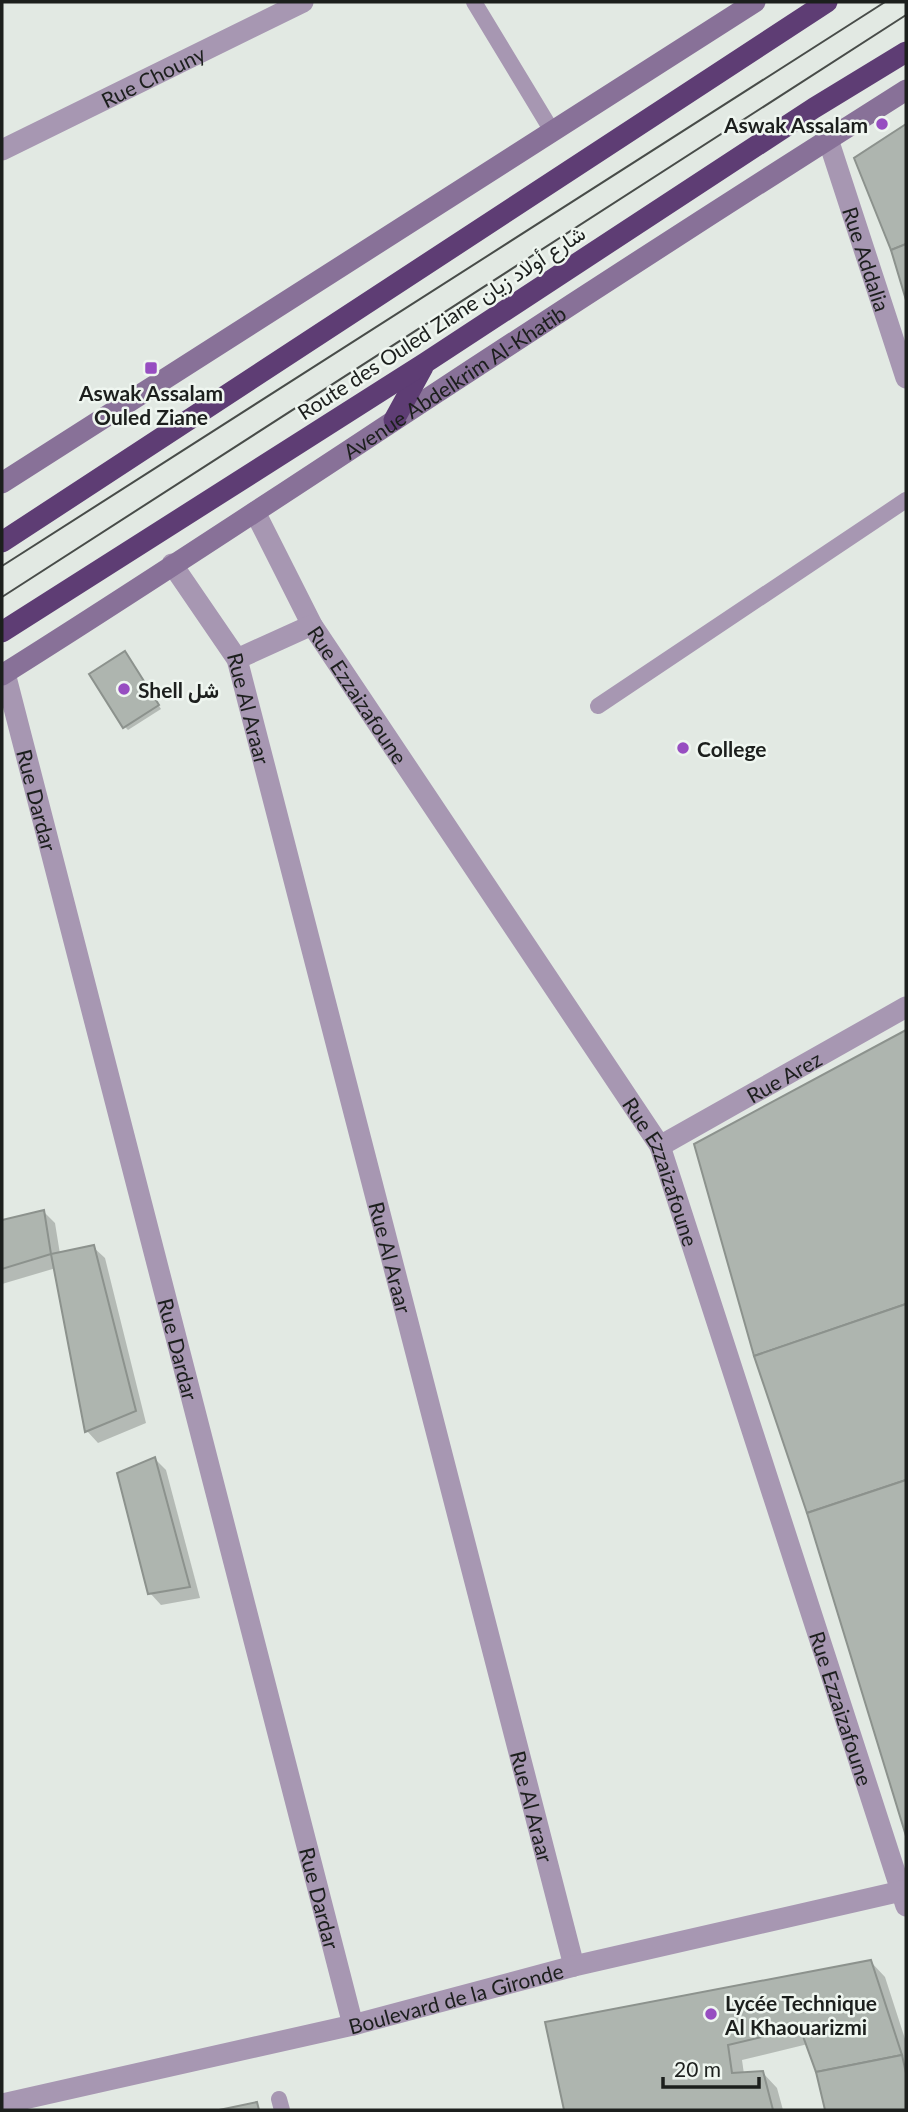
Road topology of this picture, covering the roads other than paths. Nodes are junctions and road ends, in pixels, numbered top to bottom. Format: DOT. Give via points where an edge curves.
graph roads {
  1 [pos="303,2"];
  2 [pos="474,2"];
  3 [pos="755,2"];
  4 [pos="827,2"];
  5 [pos="905,54"];
  6 [pos="906,90"];
  7 [pos="552,131"];
  8 [pos="828,139"];
  9 [pos="2,150"];
  10 [pos="425,363"];
  11 [pos="906,378"];
  12 [pos="394,420"];
  13 [pos="2,483"];
  14 [pos="906,500"];
  15 [pos="255,512"];
  16 [pos="2,542"];
  17 [pos="172,564"];
  18 [pos="312,625"];
  19 [pos="2,632"];
  20 [pos="237,659"];
  21 [pos="3,674"];
  22 [pos="598,706"];
  23 [pos="906,1007"];
  24 [pos="660,1146"];
  25 [pos="905,1896"];
  26 [pos="574,1966"];
  27 [pos="353,2025"];
  28 [pos="2,2104"];
  1 -- 9 [label="street, Rue Chouny"];
  2 -- 7 [label="lane"];
  3 -- 7 [label="street"];
  4 -- 16 [label="highway"];
  5 -- 10 [label="highway, Route des Ouled Ziane شارع أولاد زيان" via="814,108"];
  6 -- 8 [label="street, Avenue Abdelkrim Al-Khatib"];
  7 -- 13 [label="street"];
  8 -- 11 [label="street, Rue Addalia"];
  8 -- 12 [label="street, Avenue Abdelkrim Al-Khatib"];
  10 -- 12 [label="highway"];
  10 -- 19 [label="highway, Route des Ouled Ziane شارع أولاد زيان"];
  12 -- 15 [label="street, Avenue Abdelkrim Al-Khatib"];
  14 -- 22 [label="lane"];
  15 -- 17 [label="street, Avenue Abdelkrim Al-Khatib"];
  15 -- 18 [label="street, Rue Ezzaizafoune"];
  17 -- 20 [label="street, Rue Al Araar"];
  17 -- 21 [label="street, Avenue Abdelkrim Al-Khatib"];
  18 -- 20 [label="street"];
  18 -- 24 [label="street, Rue Ezzaizafoune"];
  20 -- 26 [label="street, Rue Al Araar"];
  21 -- 27 [label="street, Rue Dardar"];
  23 -- 24 [label="street, Rue Arez"];
  24 -- 25 [label="street, Rue Ezzaizafoune"];
  25 -- 26 [label="street, Boulevard de la Gironde"];
  26 -- 27 [label="street, Boulevard de la Gironde"];
  27 -- 28 [label="street, Boulevard de la Gironde"];
}
